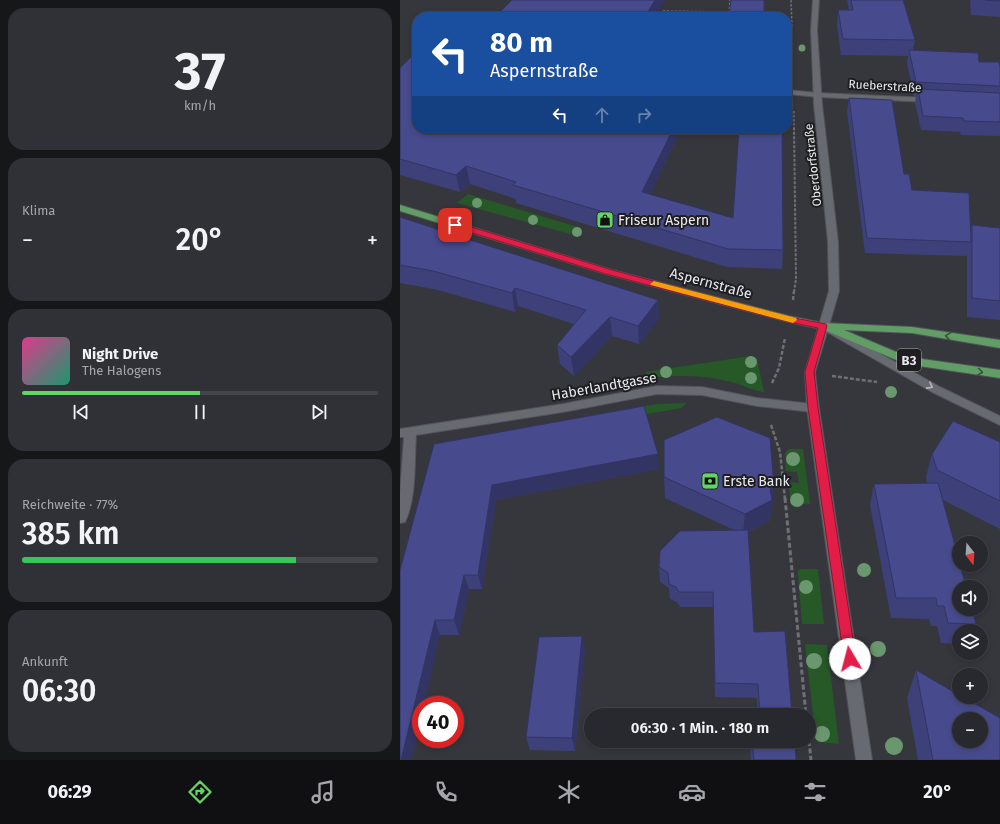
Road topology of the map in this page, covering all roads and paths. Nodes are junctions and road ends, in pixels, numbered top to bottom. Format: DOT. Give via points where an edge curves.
graph roads {
  1 [pos="730,0"];
  2 [pos="816,0"];
  3 [pos="661,12"];
  4 [pos="729,12"];
  5 [pos="792,92"];
  6 [pos="818,95"];
  7 [pos="936,100"];
  8 [pos="794,106"];
  9 [pos="400,208"];
  10 [pos="796,290"];
  11 [pos="823,326"];
  12 [pos="1000,344"];
  13 [pos="784,348"];
  14 [pos="779,368"];
  15 [pos="786,369"];
  16 [pos="1000,374"];
  17 [pos="771,385"];
  18 [pos="813,408"];
  19 [pos="769,419"];
  20 [pos="1000,421"];
  21 [pos="405,432"];
  22 [pos="400,518"];
  23 [pos="805,708"];
  24 [pos="810,748"];
  25 [pos="811,760"];
  26 [pos="864,760"];
  1 -- 4 [label="path"];
  2 -- 6 [label="street, Oberdorfstraße" via="814,30"];
  3 -- 4 [label="path"];
  5 -- 6 [label="street, Rueberstraße"];
  6 -- 7 [label="street, Rueberstraße"];
  6 -- 11 [label="street, Oberdorfstraße" via="833,242 834,291"];
  8 -- 10 [label="path"];
  9 -- 11 [label="main road, Aspernstraße / B3" via="609,272"];
  12 -- 11 [label="main road, B3, one-way" via="912,330"];
  11 -- 16 [label="main road, B3, one-way" via="906,360"];
  11 -- 18 [label="street, Oberdorfstraße" via="810,372"];
  11 -- 20 [label="street, Aspernstraße, one-way" via="919,380"];
  13 -- 14 [label="path"];
  14 -- 15 [label="path"];
  14 -- 17 [label="path"];
  18 -- 21 [label="street, Haberlandtgasse" via="757,402 702,391 657,390 563,408"];
  18 -- 26 [label="street, Oberdorfstraße"];
  19 -- 23 [label="path" via="780,452"];
  21 -- 22 [label="street" via="406,497"];
  24 -- 25 [label="path"];
}
